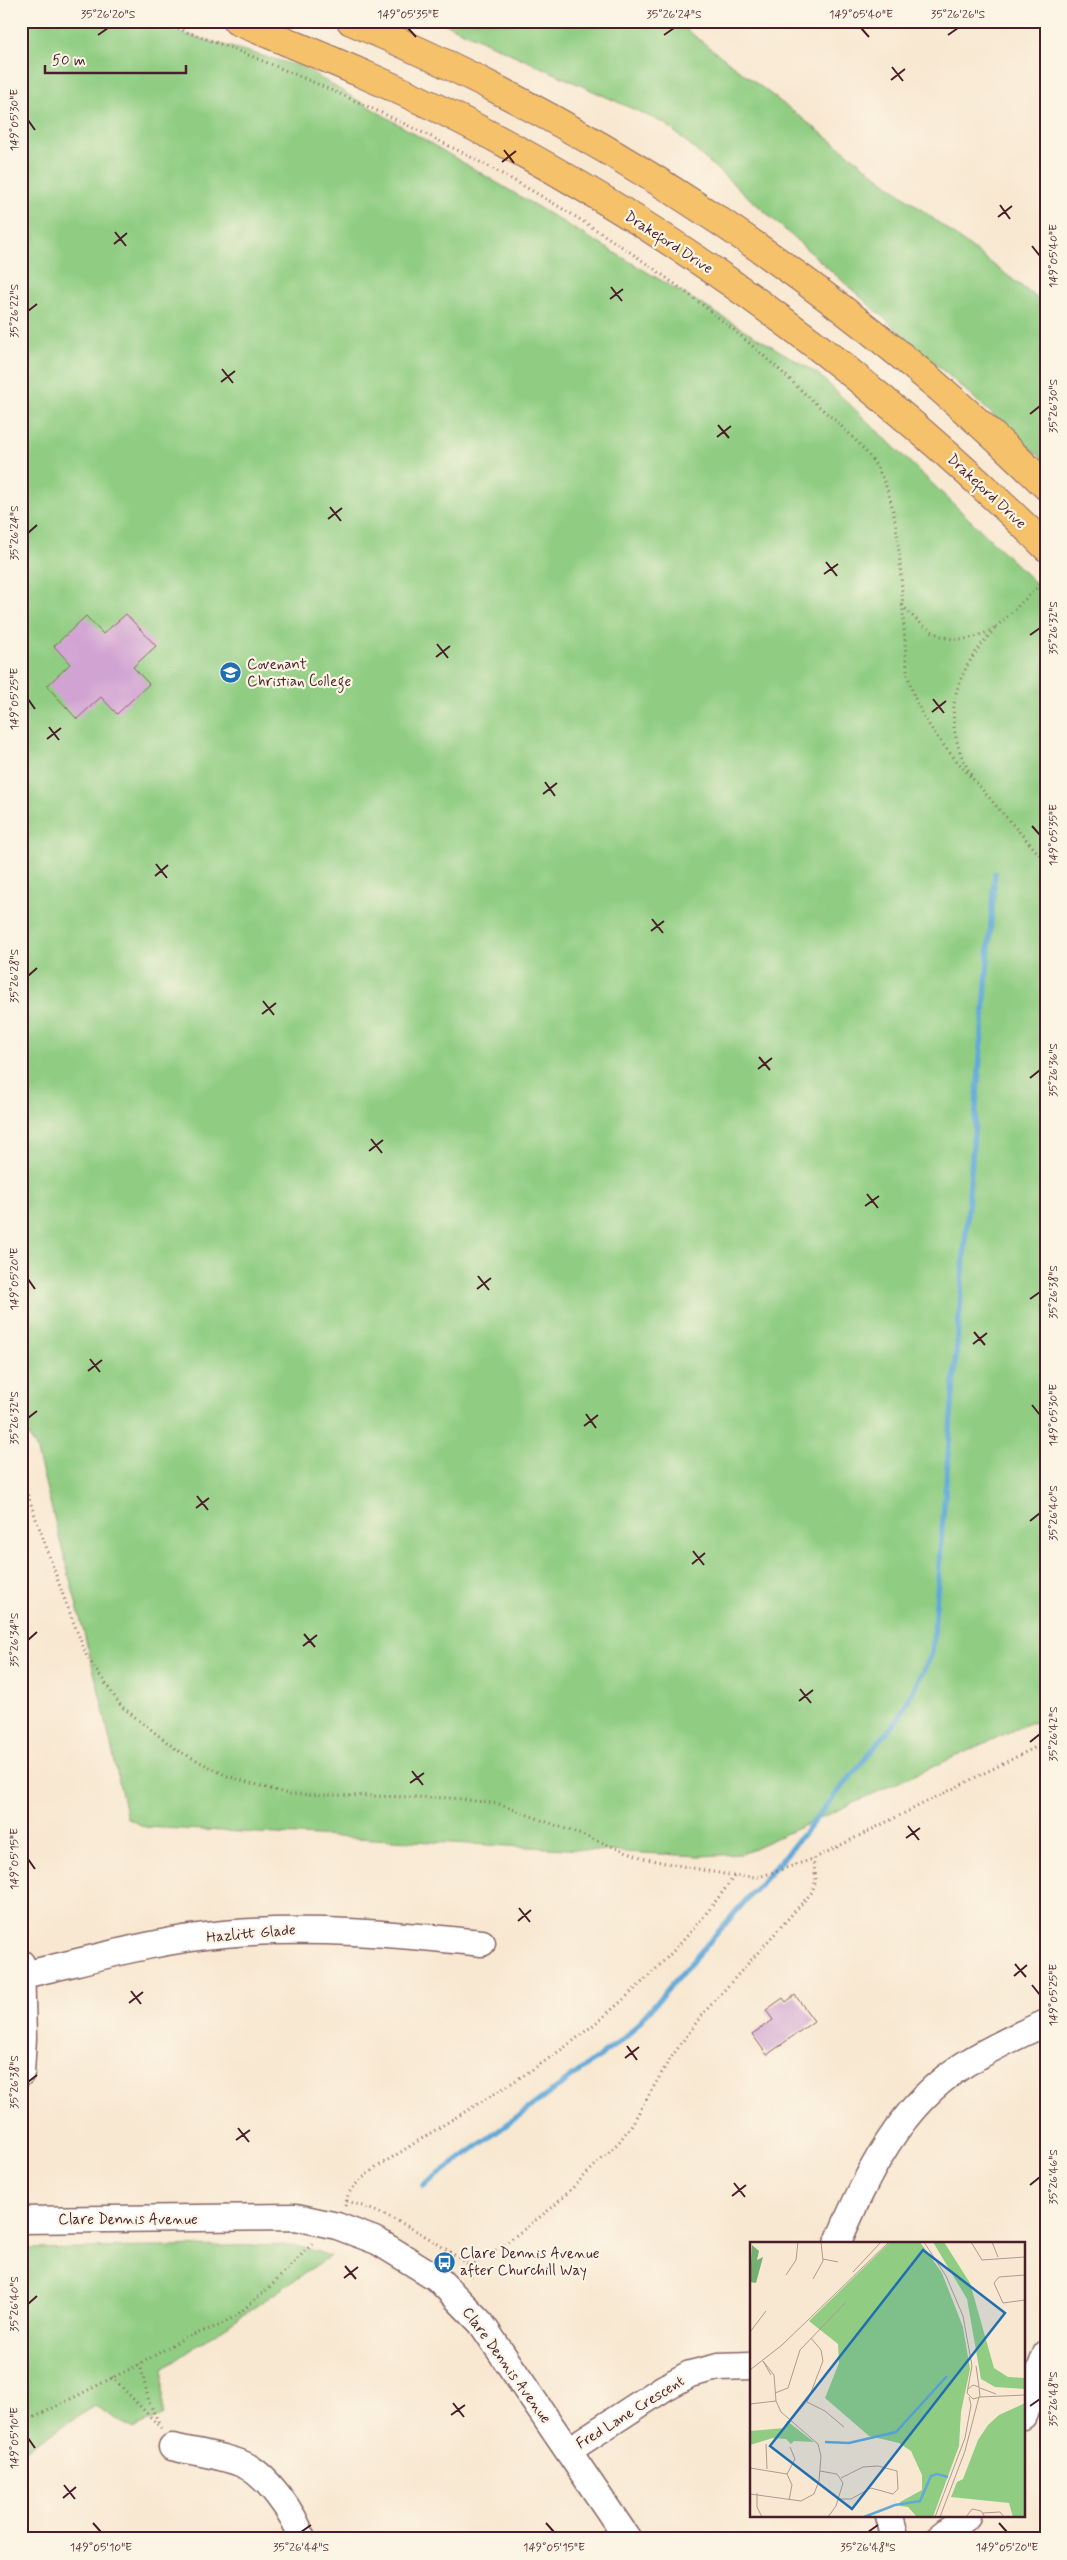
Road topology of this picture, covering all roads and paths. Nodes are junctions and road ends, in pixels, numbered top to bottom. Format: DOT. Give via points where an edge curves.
graph roads {
  1 [pos="154,21"];
  2 [pos="237,21"];
  3 [pos="351,21"];
  4 [pos="1046,486"];
  5 [pos="1046,547"];
  6 [pos="1046,579"];
  7 [pos="902,604"];
  8 [pos="996,627"];
  9 [pos="975,782"];
  10 [pos="1046,862"];
  11 [pos="21,1476"];
  12 [pos="1046,1742"];
  13 [pos="813,1859"];
  14 [pos="734,1876"];
  15 [pos="482,1943"];
  16 [pos="22,1969"];
  17 [pos="1046,2022"];
  18 [pos="21,2073"];
  19 [pos="21,2220"];
  20 [pos="321,2233"];
  21 [pos="838,2242"];
  22 [pos="470,2266"];
  23 [pos="1046,2354"];
  24 [pos="140,2364"];
  25 [pos="750,2366"];
  26 [pos="112,2377"];
  27 [pos="1024,2413"];
  28 [pos="21,2424"];
  29 [pos="166,2436"];
  30 [pos="568,2450"];
  31 [pos="890,2518"];
  32 [pos="964,2518"];
  33 [pos="302,2539"];
  34 [pos="628,2539"];
  35 [pos="895,2539"];
  36 [pos="938,2539"];
  1 -- 7 [label="path" via="292,73 412,126 553,202 623,245 699,301 775,364 864,451 882,476 895,524"];
  2 -- 5 [label="highway, Drakeford Drive" via="350,67 465,122 633,218 742,289 846,367 947,453"];
  3 -- 4 [label="highway" via="479,80 583,137 757,247 915,367"];
  6 -- 8 [label="path"];
  7 -- 8 [label="path" via="922,627 944,638 974,637"];
  7 -- 9 [label="path" via="908,678 918,707 933,733"];
  8 -- 9 [label="path" via="965,666 954,706 956,742"];
  9 -- 10 [label="path"];
  11 -- 14 [label="path" via="87,1657 121,1706 177,1750 227,1776 288,1794 452,1798 499,1804 646,1859"];
  12 -- 13 [label="path"];
  13 -- 14 [label="path" via="759,1877"];
  13 -- 22 [label="path" via="816,1880 812,1892 701,2016 668,2062 619,2142 554,2206 501,2247"];
  14 -- 20 [label="path" via="681,1942 624,1998 572,2042 370,2173 352,2187"];
  15 -- 16 [label="street, Hazlitt Glade" via="374,1932 297,1929 222,1934"];
  16 -- 18 [label="street"];
  17 -- 21 [label="street" via="963,2065 928,2093 885,2145"];
  19 -- 20 [label="street, Clare Dennis Avenue" via="296,2218"];
  20 -- 24 [label="path" via="274,2283 236,2316 184,2338"];
  20 -- 30 [label="street, Clare Dennis Avenue" via="376,2241 437,2278 481,2323"];
  23 -- 27 [label="street"];
  24 -- 26 [label="path"];
  24 -- 29 [label="path" via="149,2402"];
  25 -- 30 [label="street, Fred Lane Crescent" via="718,2367 690,2374"];
  26 -- 28 [label="path"];
  26 -- 29 [label="path"];
  29 -- 33 [label="street" via="241,2463 266,2482 286,2505"];
  30 -- 34 [label="street, Clare Dennis Avenue"];
  31 -- 35 [label="street"];
  32 -- 36 [label="street"];
}
